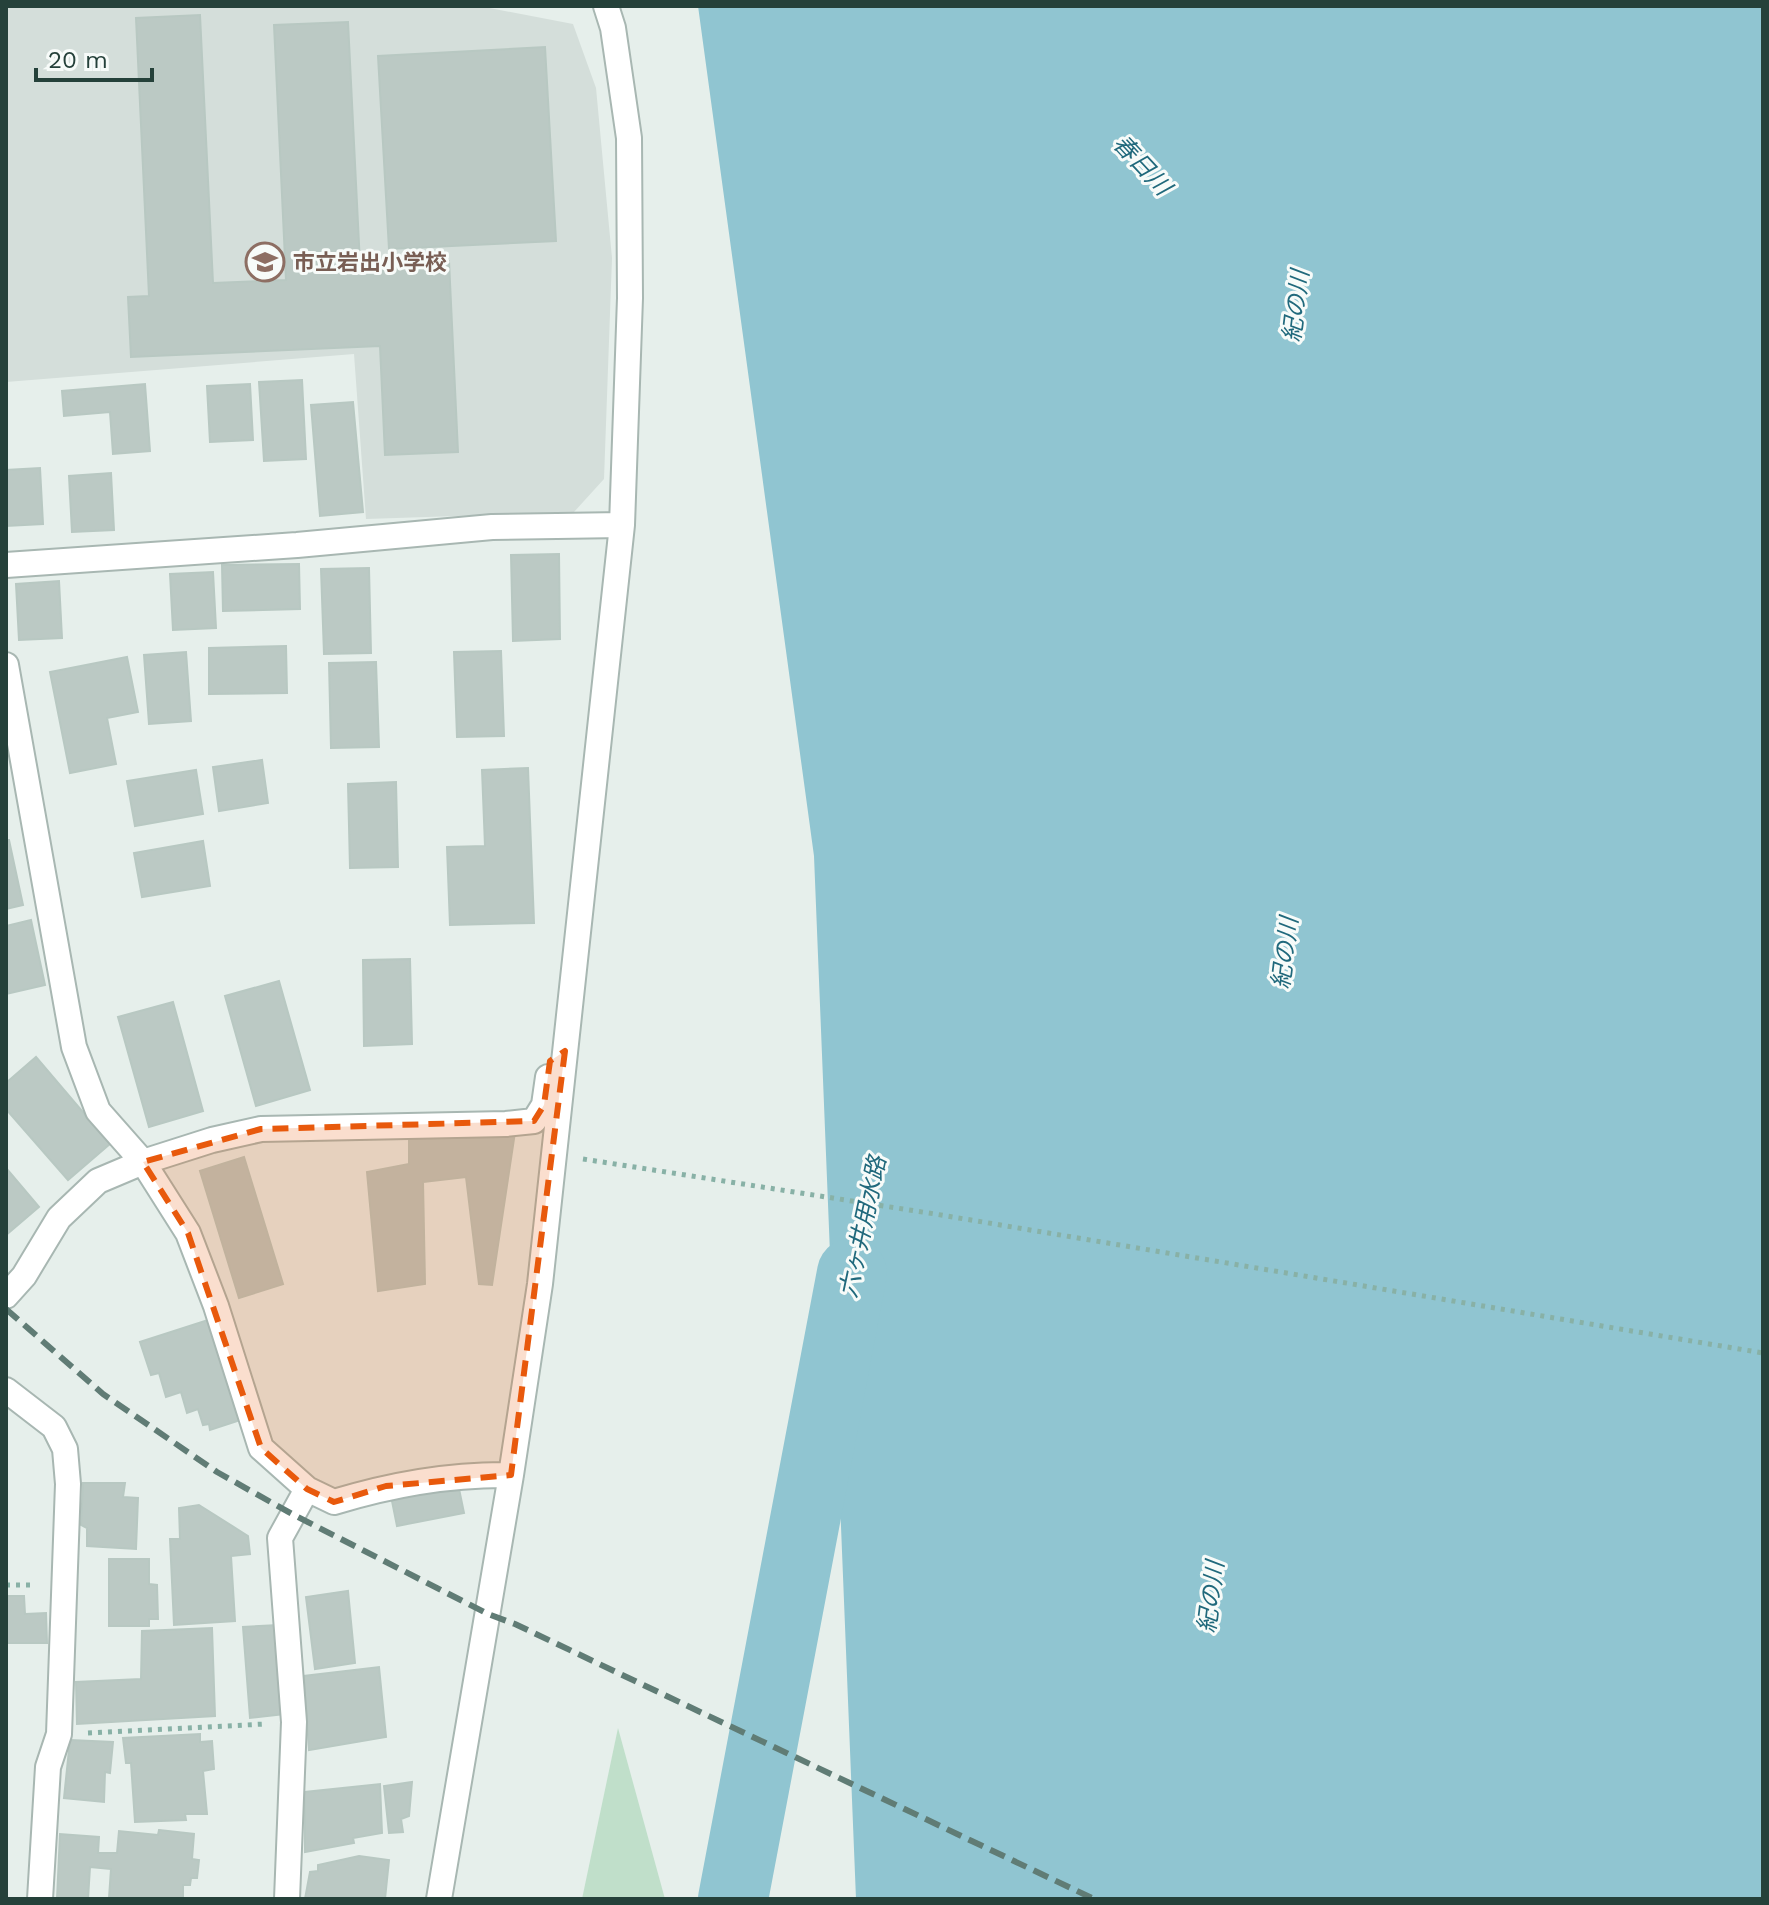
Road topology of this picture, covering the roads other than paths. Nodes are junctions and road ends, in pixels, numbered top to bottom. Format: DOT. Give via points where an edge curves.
graph roads {
  1 [pos="606,6"];
  2 [pos="622,525"];
  3 [pos="6,565"];
  4 [pos="6,665"];
  5 [pos="565,1051"];
  6 [pos="143,1162"];
  7 [pos="6,1296"];
  8 [pos="6,1390"];
  9 [pos="511,1475"];
  10 [pos="307,1489"];
  11 [pos="40,1899"];
  12 [pos="287,1899"];
  13 [pos="439,1899"];
  1 -- 2 [label="street" via="629,138"];
  2 -- 3 [label="street" via="492,527"];
  2 -- 5 [label="street"];
  4 -- 6 [label="street" via="74,1047 98,1111"];
  5 -- 6 [label="street" via="550,1061 544,1105 534,1121 261,1129"];
  5 -- 9 [label="street" via="540,1284"];
  6 -- 7 [label="street" via="98,1181 78,1199"];
  6 -- 10 [label="street" via="188,1233 261,1448"];
  8 -- 11 [label="street" via="54,1427 65,1449 68,1484 59,1734 48,1767"];
  9 -- 10 [label="street" via="467,1474 386,1486 334,1502"];
  9 -- 13 [label="street"];
  10 -- 12 [label="street" via="280,1538 294,1722"];
}
